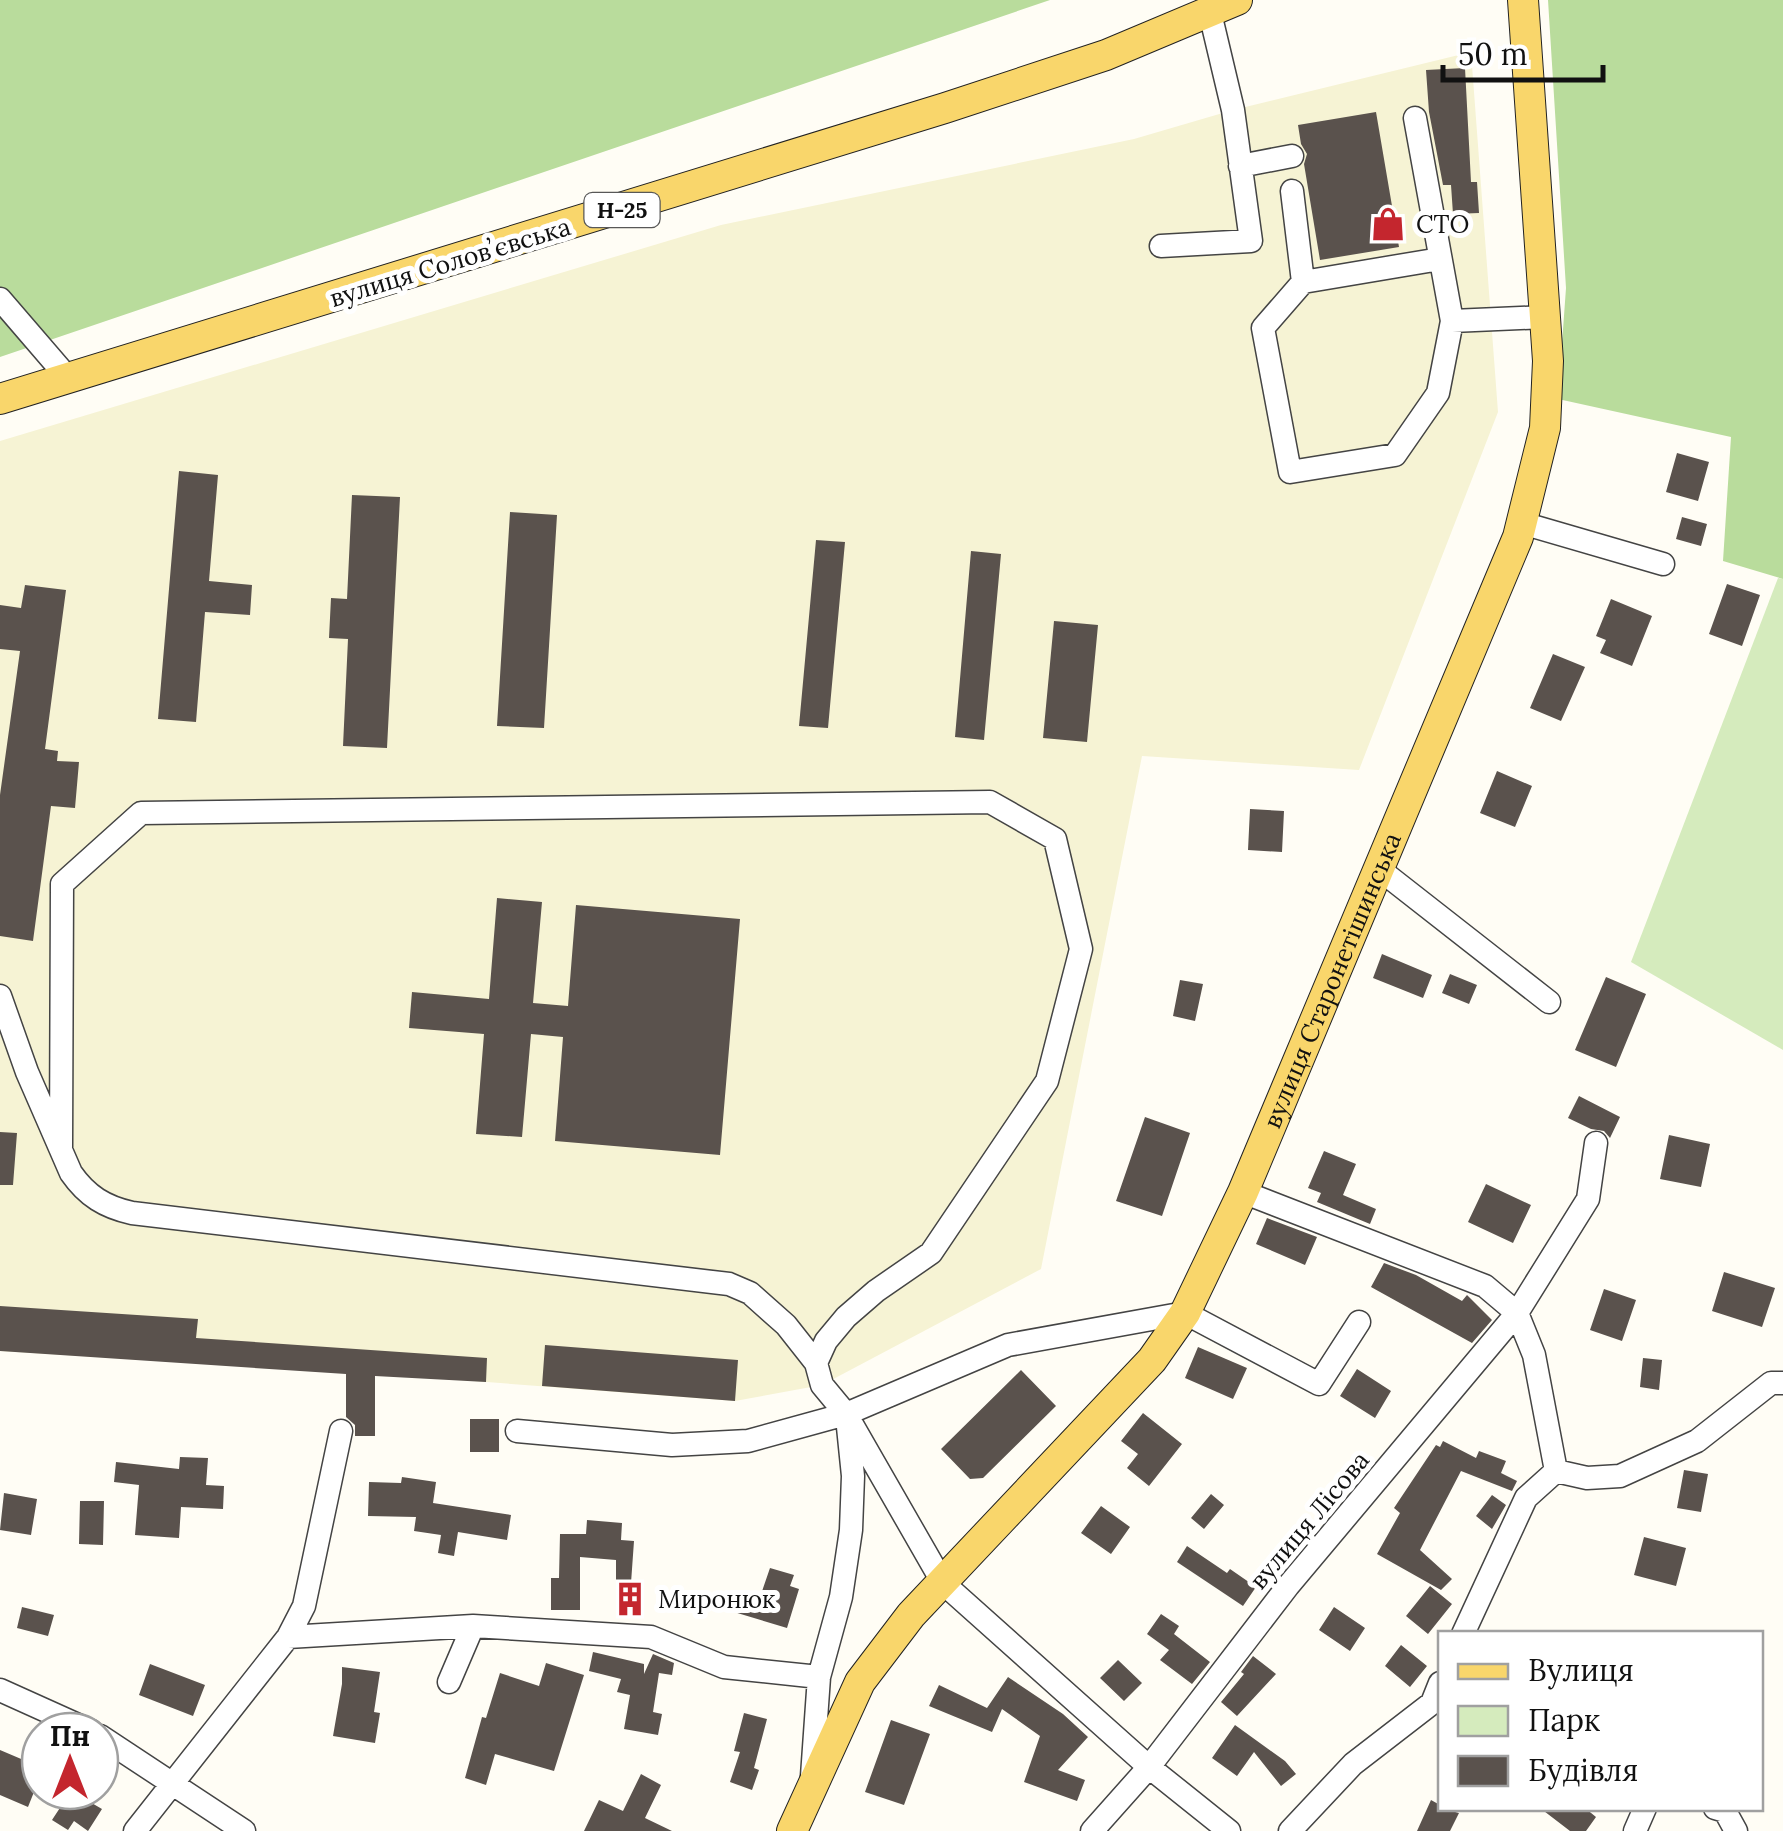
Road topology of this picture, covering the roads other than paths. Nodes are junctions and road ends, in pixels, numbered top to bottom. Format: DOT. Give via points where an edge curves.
graph roads {
  1 [pos="1523,0"];
  2 [pos="1224,6"];
  3 [pos="1415,118"];
  4 [pos="1292,156"];
  5 [pos="1240,166"];
  6 [pos="1292,191"];
  7 [pos="1162,246"];
  8 [pos="1440,259"];
  9 [pos="1304,282"];
  10 [pos="0,299"];
  11 [pos="1544,316"];
  12 [pos="1452,321"];
  13 [pos="68,378"];
  14 [pos="0,399"];
  15 [pos="1522,523"];
  16 [pos="1663,564"];
  17 [pos="1379,868"];
  18 [pos="0,996"];
  19 [pos="1549,1002"];
  20 [pos="1596,1143"];
  21 [pos="62,1149"];
  22 [pos="1242,1192"];
  23 [pos="1517,1312"];
  24 [pos="1185,1313"];
  25 [pos="1358,1322"];
  26 [pos="816,1363"];
  27 [pos="1783,1382"];
  28 [pos="846,1414"];
  29 [pos="517,1430"];
  30 [pos="342,1431"];
  31 [pos="1556,1471"];
  32 [pos="943,1583"];
  33 [pos="473,1626"];
  34 [pos="1464,1631"];
  35 [pos="288,1637"];
  36 [pos="819,1677"];
  37 [pos="448,1682"];
  38 [pos="0,1690"];
  39 [pos="1438,1698"];
  40 [pos="46,1711"];
  41 [pos="120,1749"];
  42 [pos="1149,1767"];
  43 [pos="812,1784"];
  44 [pos="173,1785"];
  45 [pos="135,1831"];
  46 [pos="244,1831"];
  47 [pos="792,1831"];
  48 [pos="1092,1831"];
  49 [pos="1229,1831"];
  50 [pos="1290,1831"];
  1 -- 11 [label="main road, вулиця Старонетішинська"];
  2 -- 5 [label="street"];
  2 -- 13 [label="main road, вулиця Соловʼєвська / Н-25" via="1106,55 945,108"];
  3 -- 8 [label="street"];
  4 -- 5 [label="street"];
  5 -- 7 [label="street" via="1251,241"];
  6 -- 9 [label="street"];
  8 -- 9 [label="street"];
  8 -- 12 [label="street"];
  9 -- 12 [label="street" via="1263,328 1290,472 1396,455 1438,393"];
  10 -- 13 [label="street"];
  11 -- 12 [label="street"];
  11 -- 15 [label="main road, вулиця Старонетішинська" via="1545,428"];
  13 -- 14 [label="main road, вулиця Соловʼєвська / Н-25"];
  15 -- 16 [label="street"];
  15 -- 17 [label="main road, вулиця Старонетішинська"];
  17 -- 19 [label="street"];
  17 -- 22 [label="main road, вулиця Старонетішинська"];
  18 -- 21 [label="street"];
  20 -- 23 [label="street, вулиця Лісова" via="1588,1199"];
  21 -- 26 [label="street" via="91,1196 132,1213 729,1284 773,1311"];
  21 -- 26 [label="street" via="62,884 141,814 990,802 1056,839 1080,949 1048,1081 930,1253 846,1316"];
  22 -- 23 [label="street" via="1485,1286"];
  22 -- 24 [label="main road, вулиця Старонетішинська"];
  23 -- 31 [label="street" via="1534,1355"];
  23 -- 42 [label="street, вулиця Лісова" via="1288,1586"];
  24 -- 25 [label="street" via="1319,1384"];
  24 -- 28 [label="street" via="1008,1345"];
  24 -- 32 [label="main road, вулиця Старонетішинська" via="1141,1372"];
  26 -- 28 [label="street" via="822,1385"];
  27 -- 31 [label="street" via="1771,1383 1697,1441 1620,1476"];
  28 -- 29 [label="street" via="748,1441 691,1444"];
  28 -- 32 [label="street"];
  28 -- 36 [label="street" via="852,1530"];
  30 -- 35 [label="street" via="304,1606"];
  31 -- 34 [label="street" via="1526,1498"];
  32 -- 42 [label="street"];
  32 -- 43 [label="main road, вулиця Старонетішинська" via="860,1682"];
  33 -- 35 [label="street"];
  33 -- 36 [label="street" via="651,1637 724,1667"];
  33 -- 37 [label="street"];
  35 -- 44 [label="street"];
  36 -- 43 [label="street"];
  38 -- 40 [label="street"];
  39 -- 50 [label="street" via="1353,1764"];
  41 -- 44 [label="street"];
  42 -- 48 [label="street, вулиця Лісова"];
  42 -- 49 [label="street"];
  43 -- 47 [label="main road, вулиця Старонетішинська"];
  44 -- 45 [label="street"];
  44 -- 46 [label="street"];
}
